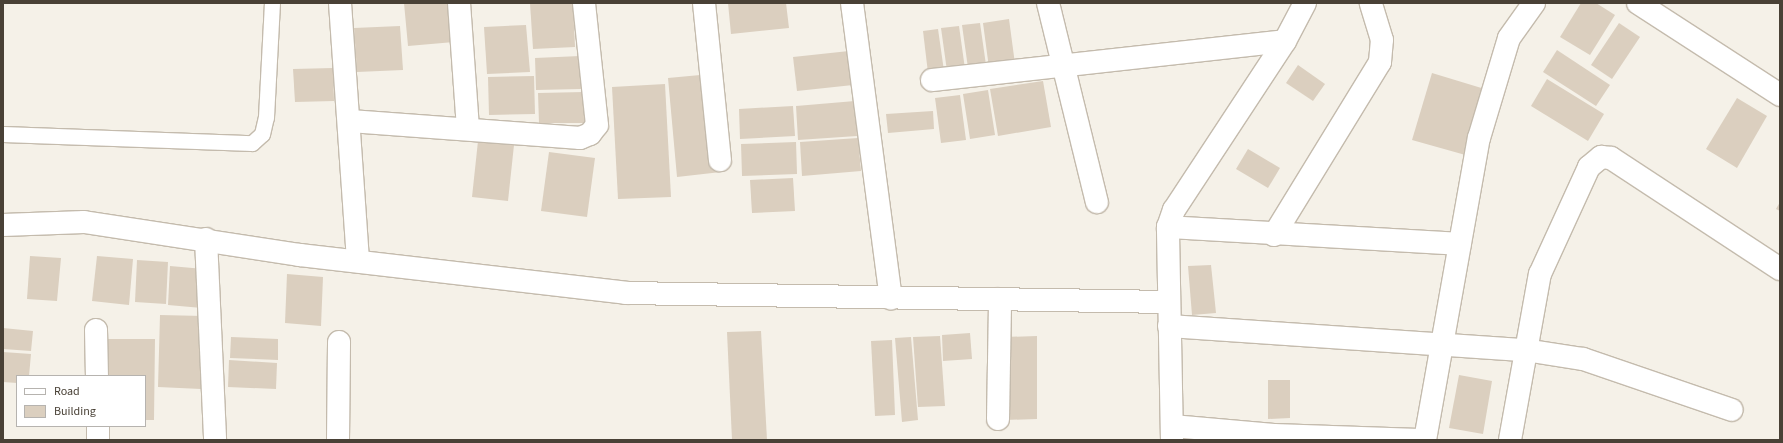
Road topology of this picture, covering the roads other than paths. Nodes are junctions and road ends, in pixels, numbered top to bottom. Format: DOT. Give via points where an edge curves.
graph roads {
  1 [pos="272,3"];
  2 [pos="340,3"];
  3 [pos="459,3"];
  4 [pos="584,3"];
  5 [pos="704,3"];
  6 [pos="852,3"];
  7 [pos="1048,3"];
  8 [pos="1305,3"];
  9 [pos="1371,3"];
  10 [pos="1534,3"];
  11 [pos="1638,3"];
  12 [pos="1285,41"];
  13 [pos="1061,65"];
  14 [pos="932,80"];
  15 [pos="1780,95"];
  16 [pos="350,121"];
  17 [pos="468,129"];
  18 [pos="3,134"];
  19 [pos="720,160"];
  20 [pos="1097,202"];
  21 [pos="3,225"];
  22 [pos="1168,226"];
  23 [pos="1274,234"];
  24 [pos="206,239"];
  25 [pos="1460,244"];
  26 [pos="358,261"];
  27 [pos="1780,269"];
  28 [pos="891,298"];
  29 [pos="1000,300"];
  30 [pos="1169,302"];
  31 [pos="1169,326"];
  32 [pos="96,330"];
  33 [pos="339,342"];
  34 [pos="1442,345"];
  35 [pos="1525,350"];
  36 [pos="97,375"];
  37 [pos="1732,410"];
  38 [pos="998,419"];
  39 [pos="98,427"];
  40 [pos="1172,433"];
  41 [pos="1273,437"];
  42 [pos="98,440"];
  43 [pos="215,440"];
  44 [pos="338,440"];
  45 [pos="1418,440"];
  46 [pos="1425,440"];
  47 [pos="1510,440"];
  1 -- 18 [label="lane" via="266,117 262,134 252,143"];
  2 -- 16 [label="street"];
  3 -- 17 [label="street"];
  4 -- 17 [label="street" via="597,125 590,134 580,138"];
  5 -- 19 [label="street"];
  6 -- 28 [label="street"];
  7 -- 13 [label="street"];
  8 -- 12 [label="street"];
  9 -- 23 [label="street" via="1382,40 1380,62"];
  10 -- 25 [label="street" via="1509,38 1479,138"];
  11 -- 15 [label="street"];
  12 -- 13 [label="street"];
  12 -- 22 [label="street" via="1174,210"];
  13 -- 14 [label="street"];
  13 -- 20 [label="street"];
  16 -- 17 [label="street"];
  16 -- 26 [label="street"];
  21 -- 24 [label="street" via="84,222"];
  22 -- 23 [label="street"];
  22 -- 30 [label="street"];
  23 -- 25 [label="street"];
  24 -- 26 [label="street"];
  24 -- 43 [label="street"];
  25 -- 34 [label="street"];
  26 -- 28 [label="street" via="472,273 589,291"];
  27 -- 35 [label="street" via="1611,158 1601,157 1589,167 1540,274"];
  28 -- 29 [label="street"];
  29 -- 30 [label="street"];
  29 -- 38 [label="street"];
  30 -- 31 [label="street"];
  31 -- 34 [label="street"];
  31 -- 40 [label="street"];
  32 -- 36 [label="street"];
  33 -- 44 [label="street"];
  34 -- 35 [label="street"];
  34 -- 46 [label="street"];
  35 -- 37 [label="street" via="1583,359"];
  35 -- 47 [label="street"];
  39 -- 42 [label="street"];
  40 -- 41 [label="street"];
  41 -- 45 [label="street"];
}
